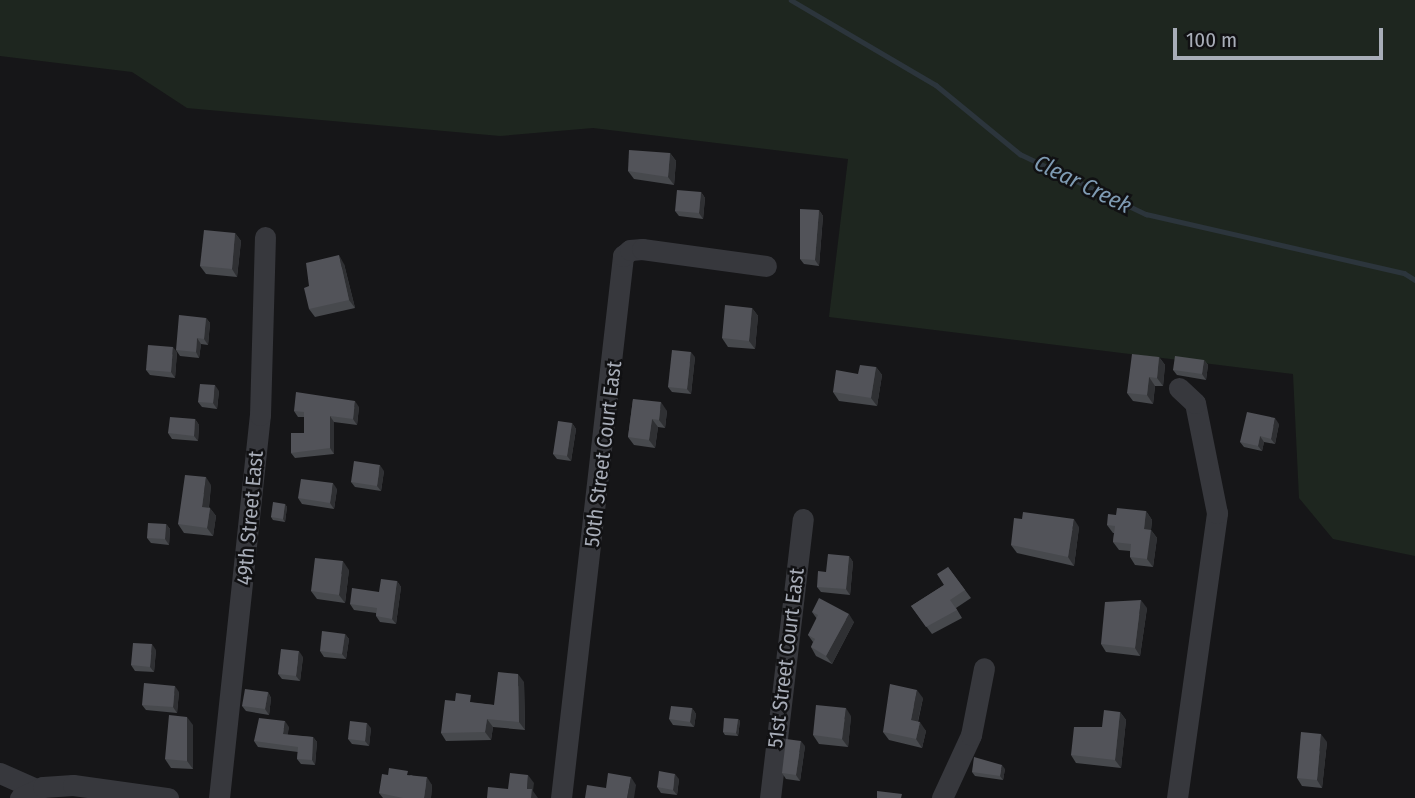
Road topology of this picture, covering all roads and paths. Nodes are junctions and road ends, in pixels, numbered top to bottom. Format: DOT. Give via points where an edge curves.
graph roads {
  1 [pos="265,236"];
  2 [pos="765,266"];
  3 [pos="1179,388"];
  4 [pos="803,519"];
  5 [pos="984,668"];
  6 [pos="0,773"];
  7 [pos="28,794"];
  8 [pos="168,798"];
  9 [pos="219,798"];
  10 [pos="561,798"];
  11 [pos="770,798"];
  12 [pos="943,798"];
  13 [pos="1177,798"];
  1 -- 9 [label="street, 49th Street East" via="260,415"];
  2 -- 10 [label="street, 50th Street Court East" via="642,249 623,256"];
  3 -- 13 [label="street" via="1195,403 1217,513"];
  4 -- 11 [label="street, 51st Street Court East"];
  5 -- 12 [label="street" via="971,735"];
  6 -- 7 [label="street"];
  7 -- 8 [label="street" via="73,785"];
}
